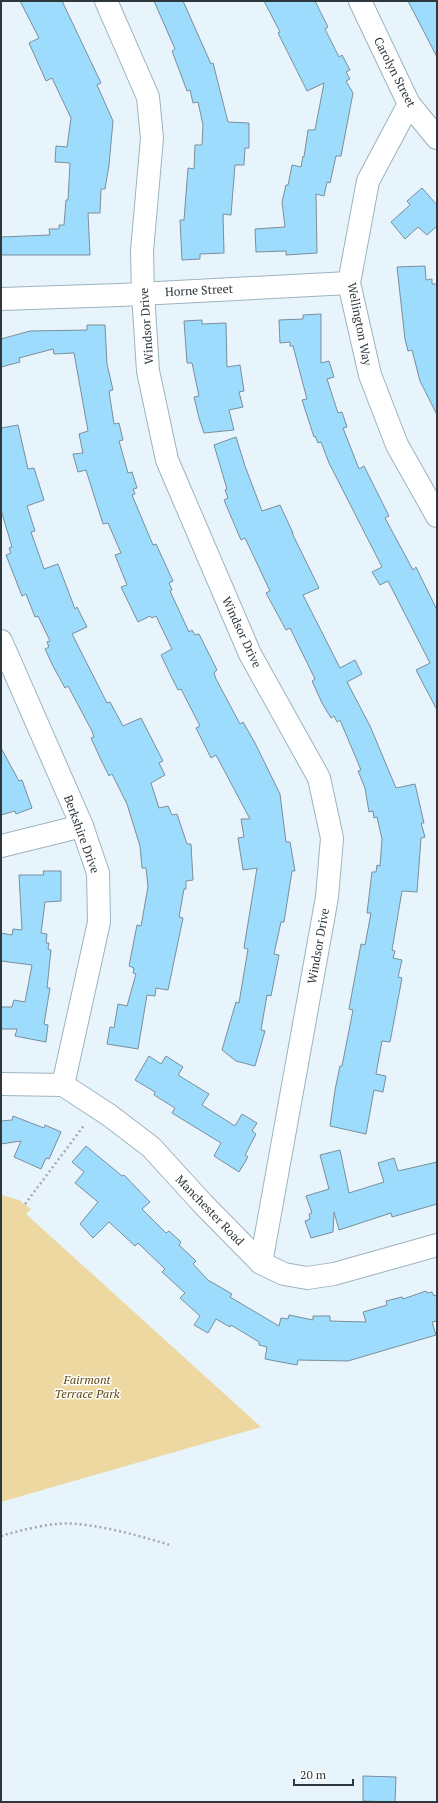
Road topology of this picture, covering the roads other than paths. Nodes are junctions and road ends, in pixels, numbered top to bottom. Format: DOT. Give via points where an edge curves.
graph roads {
  1 [pos="106,1"];
  2 [pos="360,1"];
  3 [pos="409,104"];
  4 [pos="437,138"];
  5 [pos="349,283"];
  6 [pos="143,293"];
  7 [pos="1,299"];
  8 [pos="437,516"];
  9 [pos="1,641"];
  10 [pos="82,826"];
  11 [pos="1,846"];
  12 [pos="1,1084"];
  13 [pos="63,1085"];
  14 [pos="437,1245"];
  15 [pos="262,1263"];
  1 -- 6 [label="street, Windsor Drive" via="148,97 152,138 142,251"];
  2 -- 3 [label="street, Carolyn Street"];
  3 -- 4 [label="street, Carolyn Street"];
  3 -- 5 [label="street, Wellington Way" via="368,181"];
  5 -- 6 [label="street, Horne Street"];
  5 -- 8 [label="street, Wellington Way" via="370,375 397,445"];
  6 -- 7 [label="street, Horne Street"];
  6 -- 15 [label="street, Windsor Drive" via="148,371 167,460 250,654 319,778 332,838 327,897"];
  9 -- 10 [label="street, Berkshire Drive"];
  10 -- 11 [label="street"];
  10 -- 13 [label="street, Berkshire Drive" via="98,873 99,922"];
  12 -- 13 [label="street"];
  13 -- 15 [label="street, Manchester Road" via="151,1147"];
  14 -- 15 [label="street, Manchester Road" via="334,1274 307,1278 284,1274"];
}
